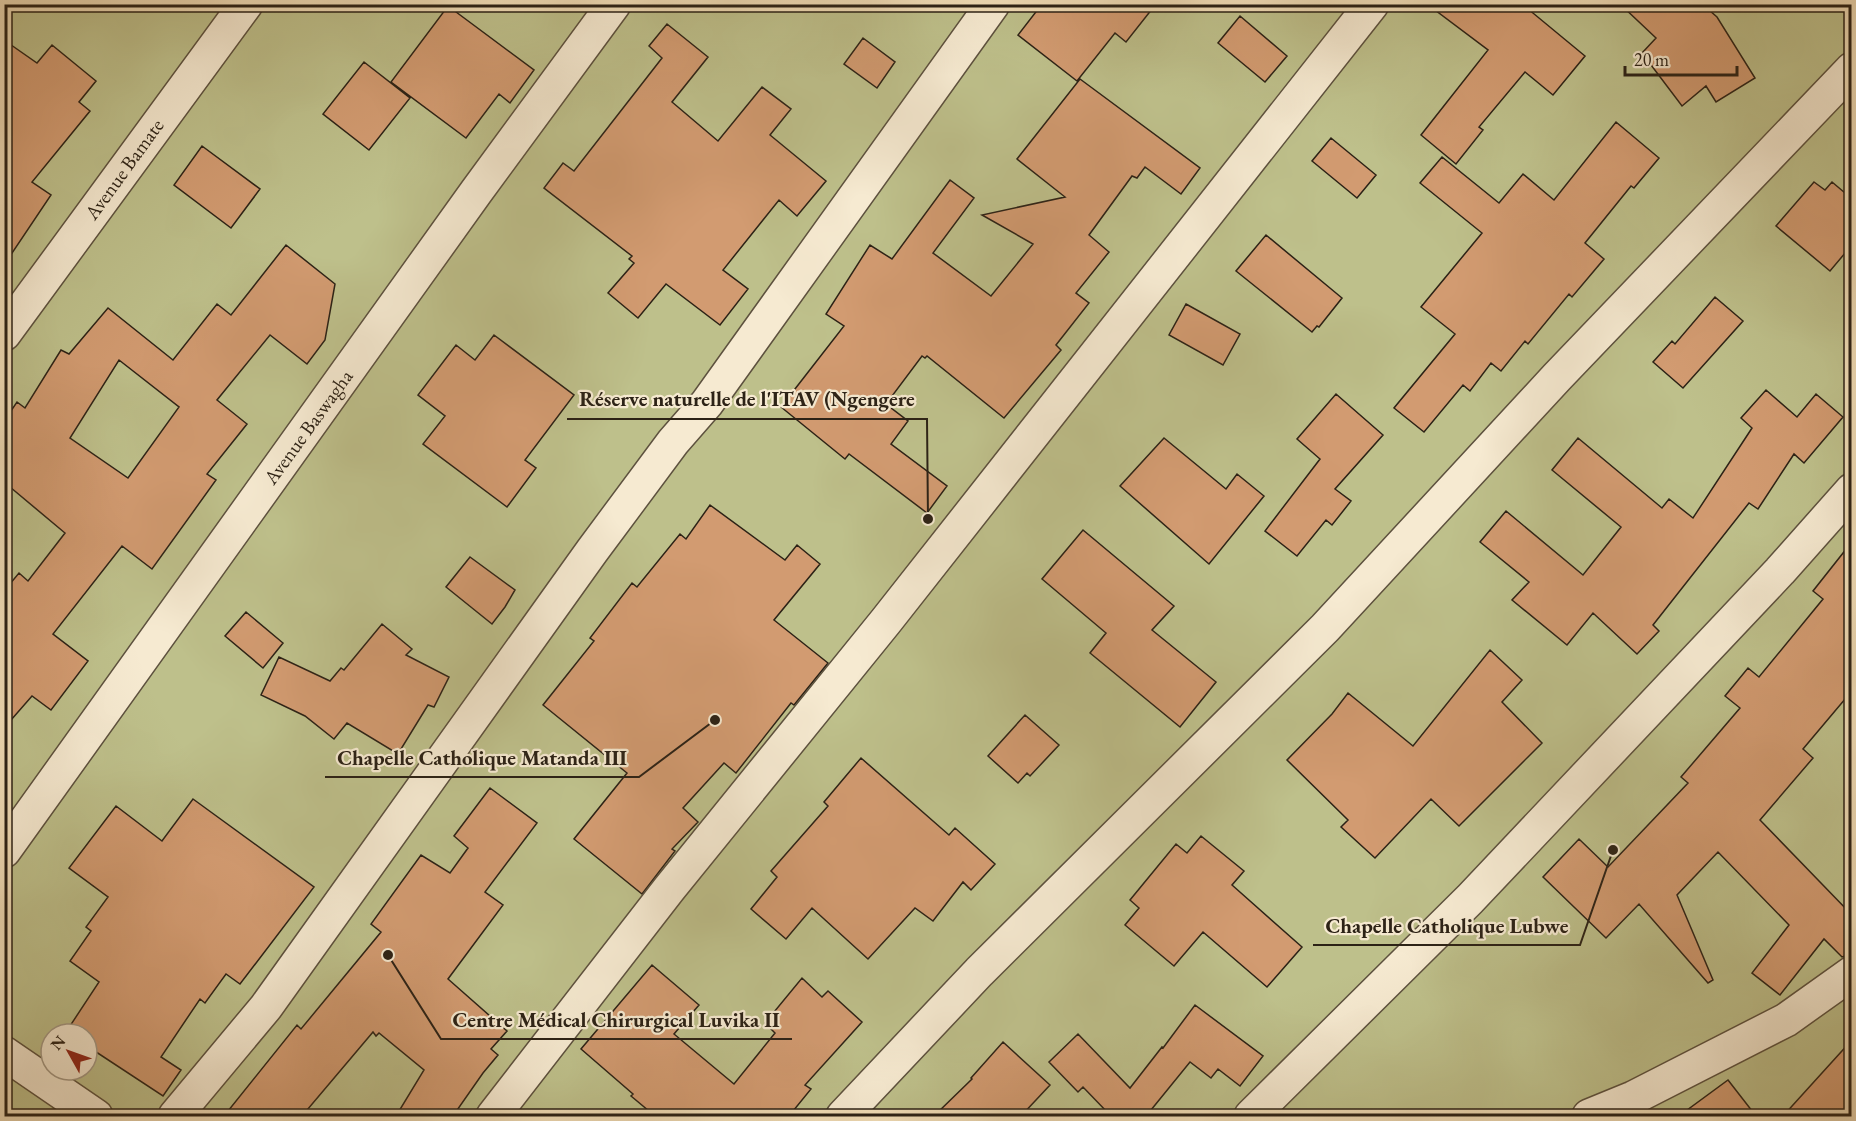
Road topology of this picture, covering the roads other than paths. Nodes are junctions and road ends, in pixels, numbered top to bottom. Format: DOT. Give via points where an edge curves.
graph roads {
  1 [pos="246,4"];
  2 [pos="614,4"];
  3 [pos="993,4"];
  4 [pos="1372,4"];
  5 [pos="1851,69"];
  6 [pos="4,334"];
  7 [pos="1851,490"];
  8 [pos="4,851"];
  9 [pos="1851,973"];
  10 [pos="4,1053"];
  11 [pos="96,1116"];
  12 [pos="175,1116"];
  13 [pos="493,1116"];
  14 [pos="843,1116"];
  15 [pos="1251,1116"];
  16 [pos="1589,1116"];
  1 -- 6 [label="street, Avenue Bamate"];
  2 -- 8 [label="street, Avenue Baswagha"];
  3 -- 12 [label="street" via="707,404 673,442 592,551 266,1007"];
  4 -- 13 [label="street"];
  5 -- 14 [label="street" via="1557,377 1325,628 979,972"];
  7 -- 15 [label="street" via="1780,571 1470,899"];
  9 -- 16 [label="street" via="1786,1020 1634,1098"];
  10 -- 11 [label="street"];
}
